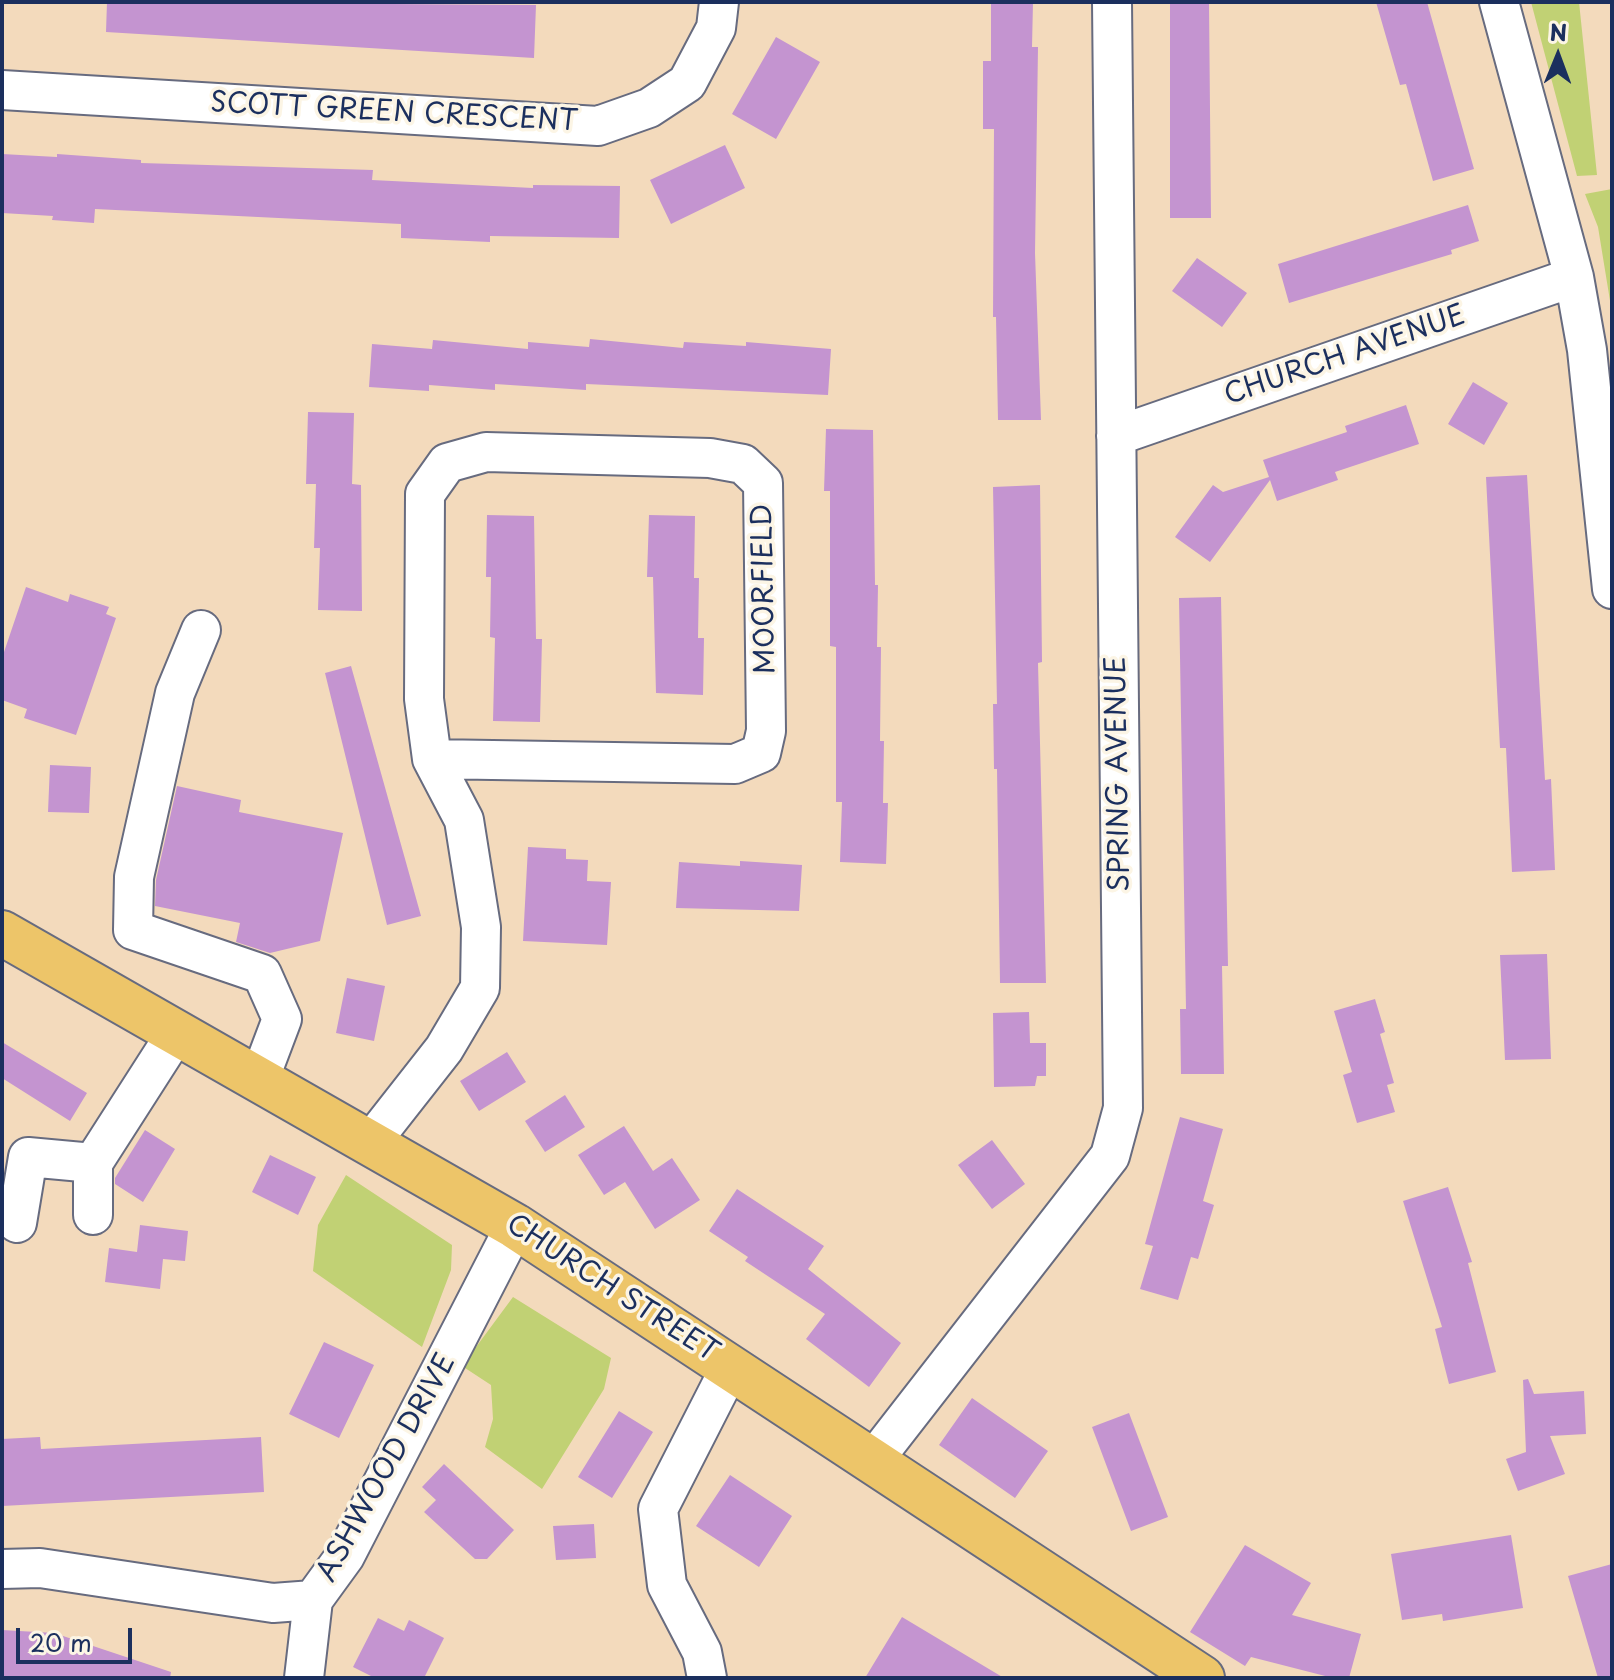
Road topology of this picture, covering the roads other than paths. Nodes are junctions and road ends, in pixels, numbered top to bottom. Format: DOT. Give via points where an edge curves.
graph roads {
  1 [pos="719,2"];
  2 [pos="1112,2"];
  3 [pos="1499,2"];
  4 [pos="2,90"];
  5 [pos="1574,277"];
  6 [pos="1116,436"];
  7 [pos="1612,589"];
  8 [pos="201,630"];
  9 [pos="432,759"];
  10 [pos="2,933"];
  11 [pos="175,1035"];
  12 [pos="259,1080"];
  13 [pos="371,1142"];
  14 [pos="93,1163"];
  15 [pos="93,1215"];
  16 [pos="17,1223"];
  17 [pos="515,1226"];
  18 [pos="731,1366"];
  19 [pos="872,1462"];
  20 [pos="2,1569"];
  21 [pos="313,1600"];
  22 [pos="304,1678"];
  23 [pos="707,1678"];
  24 [pos="1202,1678"];
  1 -- 4 [label="street, SCOTT GREEN CRESCENT" via="716,28 687,83 649,108 598,126"];
  2 -- 6 [label="street, SPRING AVENUE"];
  3 -- 5 [label="street"];
  5 -- 6 [label="street, CHURCH AVENUE"];
  5 -- 7 [label="street" via="1587,350"];
  6 -- 19 [label="street, SPRING AVENUE" via="1123,1108 1110,1156"];
  8 -- 12 [label="street" via="175,693 134,877 133,930 262,974 282,1019"];
  9 -- 9 [label="street, MOORFIELD" via="424,699 425,494 447,463 486,452 710,458 743,464 763,483 766,731 761,753 735,764"];
  9 -- 13 [label="street, MOORFIELD" via="464,820 481,927 480,988 444,1049"];
  10 -- 11 [label="main road, CHURCH STREET"];
  11 -- 12 [label="main road, CHURCH STREET"];
  11 -- 14 [label="street"];
  12 -- 13 [label="main road, CHURCH STREET"];
  13 -- 17 [label="main road, CHURCH STREET"];
  14 -- 15 [label="street"];
  14 -- 16 [label="street" via="28,1157"];
  17 -- 18 [label="main road, CHURCH STREET"];
  17 -- 21 [label="street, ASHWOOD DRIVE" via="345,1556"];
  18 -- 19 [label="main road, CHURCH STREET"];
  18 -- 23 [label="street" via="658,1509 667,1585 702,1652"];
  19 -- 24 [label="main road, CHURCH STREET"];
  20 -- 21 [label="street, ASHWOOD DRIVE" via="40,1568 273,1603"];
  21 -- 22 [label="street"];
}
